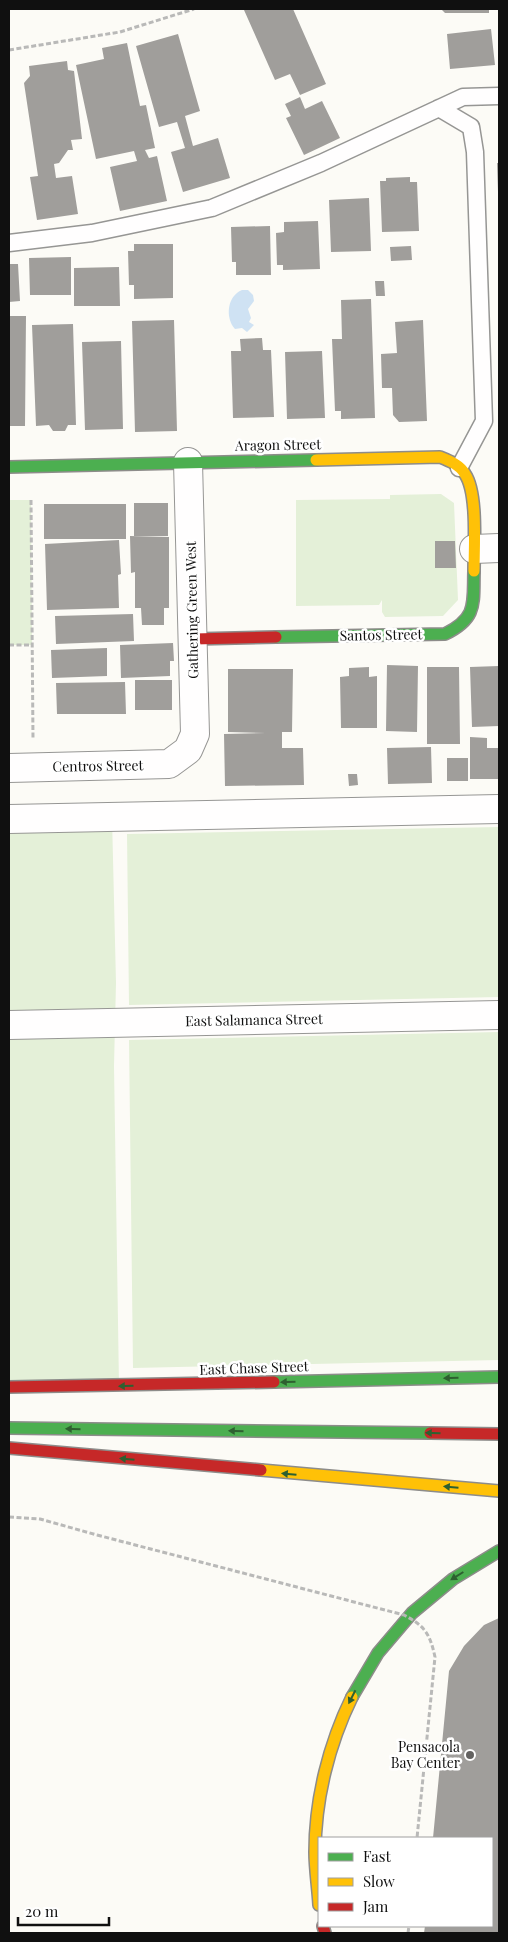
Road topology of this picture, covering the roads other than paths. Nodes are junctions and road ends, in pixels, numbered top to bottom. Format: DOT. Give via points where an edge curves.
graph roads {
  1 [pos="499,96"];
  2 [pos="438,108"];
  3 [pos="9,243"];
  4 [pos="188,462"];
  5 [pos="9,467"];
  6 [pos="459,468"];
  7 [pos="487,548"];
  8 [pos="194,638"];
  9 [pos="184,755"];
  10 [pos="9,768"];
  11 [pos="499,809"];
  12 [pos="9,819"];
  13 [pos="499,1015"];
  14 [pos="9,1025"];
  15 [pos="499,1378"];
  16 [pos="9,1387"];
  17 [pos="9,1428"];
  18 [pos="499,1434"];
  19 [pos="9,1448"];
  20 [pos="499,1491"];
  21 [pos="499,1552"];
  22 [pos="318,1896"];
  1 -- 2 [label="lane" via="463,97"];
  2 -- 3 [label="lane" via="321,163 212,208 92,233"];
  2 -- 6 [label="lane" via="471,126 475,152 484,421"];
  4 -- 5 [label="main road, Aragon Street"];
  4 -- 6 [label="main road, Aragon Street" via="440,457"];
  4 -- 8 [label="street, Gathering Green West"];
  6 -- 7 [label="main road" via="472,489"];
  7 -- 8 [label="main road, Santos Street" via="473,606 466,620 445,634"];
  8 -- 9 [label="street, Gathering Green West" via="195,734"];
  9 -- 10 [label="street, Centros Street" via="169,764"];
  11 -- 12 [label="street"];
  13 -- 14 [label="street, East Salamanca Street"];
  15 -- 16 [label="main road, East Chase Street, one-way"];
  18 -- 17 [label="main road, one-way"];
  20 -- 19 [label="main road, one-way"];
  21 -- 22 [label="main road, one-way" via="450,1580 423,1603 375,1658 358,1686 332,1740 323,1773 315,1838"];
}
